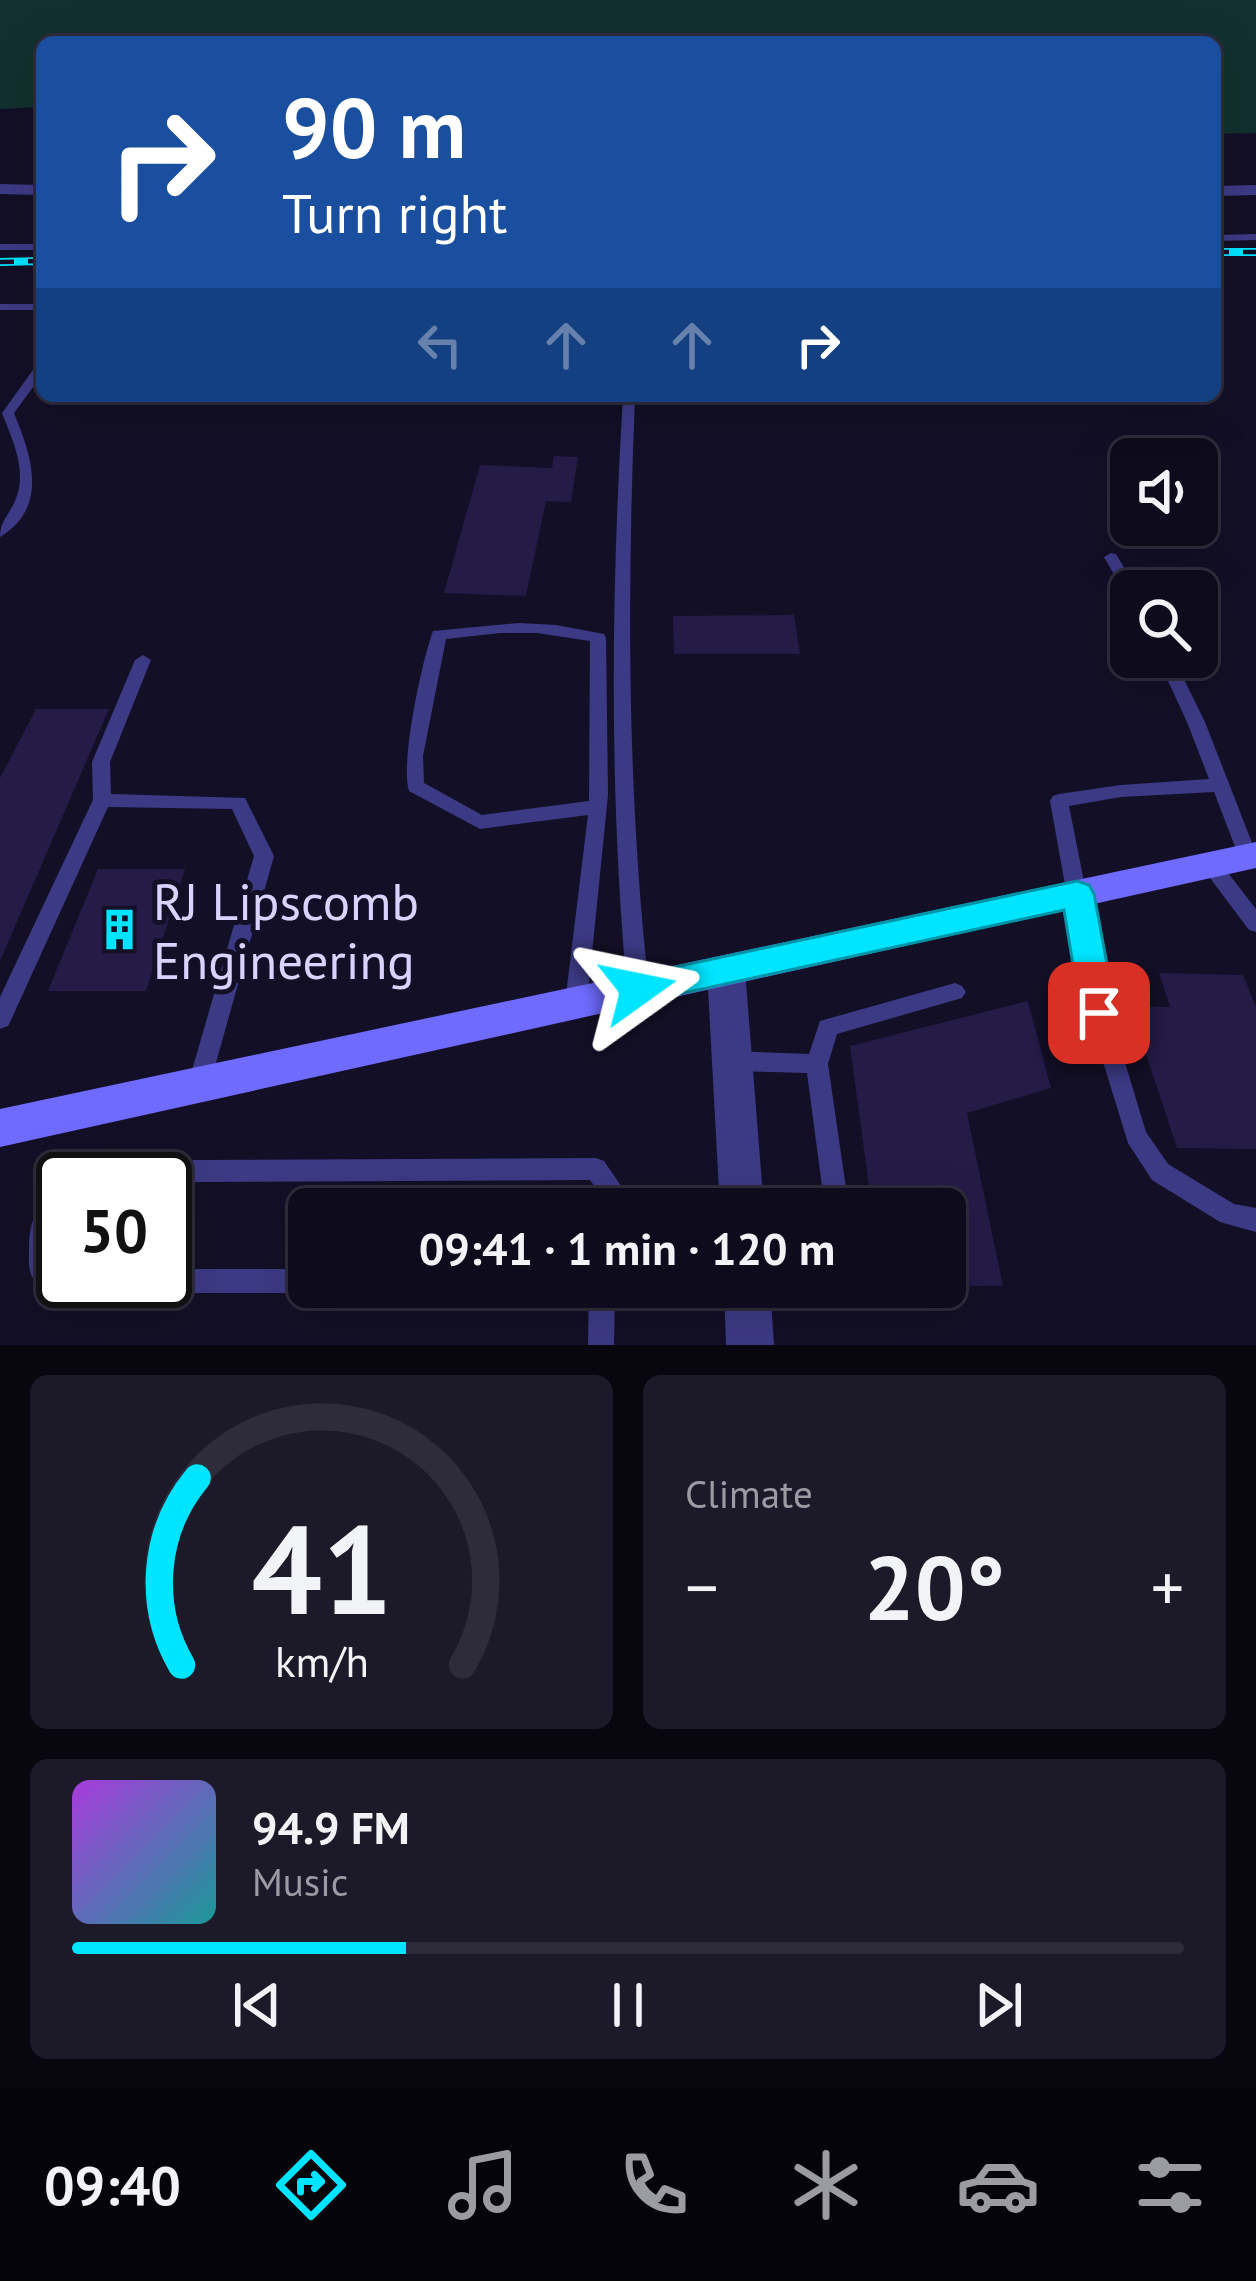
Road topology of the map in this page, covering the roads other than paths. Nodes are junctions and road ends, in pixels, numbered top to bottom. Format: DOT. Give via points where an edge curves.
graph roads {
  1 [pos="0,189"];
  2 [pos="36,190"];
  3 [pos="1221,190"];
  4 [pos="1256,190"];
  5 [pos="1256,237"];
  6 [pos="1221,238"];
  7 [pos="0,247"];
  8 [pos="36,247"];
  9 [pos="0,307"];
  10 [pos="36,307"];
  11 [pos="36,374"];
  12 [pos="628,402"];
  13 [pos="0,533"];
  14 [pos="1111,557"];
  15 [pos="1118,570"];
  16 [pos="143,659"];
  17 [pos="1174,678"];
  18 [pos="1222,785"];
  19 [pos="102,800"];
  20 [pos="597,807"];
  21 [pos="1252,856"];
  22 [pos="1211,865"];
  23 [pos="1077,894"];
  24 [pos="1256,924"];
  25 [pos="726,970"];
  26 [pos="638,989"];
  27 [pos="955,992"];
  28 [pos="576,1003"];
  29 [pos="2,1012"];
  30 [pos="732,1061"];
  31 [pos="817,1064"];
  32 [pos="199,1084"];
  33 [pos="0,1128"];
  34 [pos="192,1171"];
  35 [pos="610,1188"];
  36 [pos="741,1188"];
  37 [pos="834,1188"];
  38 [pos="1256,1220"];
  39 [pos="192,1281"];
  40 [pos="288,1281"];
  41 [pos="602,1308"];
  42 [pos="748,1308"];
  43 [pos="601,1345"];
  44 [pos="750,1345"];
  1 -- 2 [label="street"];
  3 -- 4 [label="street"];
  5 -- 6 [label="lane"];
  7 -- 8 [label="lane"];
  9 -- 10 [label="lane"];
  11 -- 13 [label="lane" via="8,413 30,466 24,507"];
  12 -- 26 [label="lane" via="623,719"];
  14 -- 15 [label="lane"];
  16 -- 19 [label="lane" via="101,762"];
  17 -- 18 [label="lane"];
  18 -- 21 [label="lane"];
  18 -- 23 [label="lane" via="1058,801"];
  19 -- 29 [label="lane"];
  19 -- 32 [label="lane" via="238,803 265,856"];
  20 -- 20 [label="lane" via="598,638 513,624 439,635 415,786 480,822"];
  20 -- 28 [label="lane"];
  21 -- 22 [label="main road"];
  22 -- 23 [label="main road"];
  22 -- 24 [label="lane"];
  23 -- 25 [label="main road"];
  23 -- 38 [label="lane" via="1099,1013 1136,1136 1160,1172 1229,1214"];
  25 -- 26 [label="main road"];
  25 -- 30 [label="street"];
  26 -- 28 [label="main road"];
  27 -- 31 [label="lane" via="828,1027"];
  28 -- 32 [label="main road"];
  30 -- 31 [label="lane"];
  30 -- 36 [label="street"];
  31 -- 37 [label="lane"];
  32 -- 33 [label="main road"];
  34 -- 35 [label="lane" via="596,1169"];
  39 -- 40 [label="lane"];
  41 -- 43 [label="lane"];
  42 -- 44 [label="street"];
}
